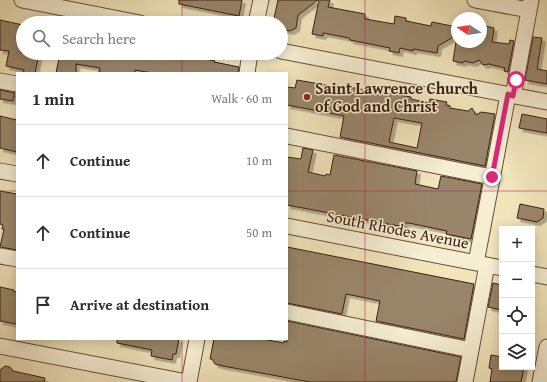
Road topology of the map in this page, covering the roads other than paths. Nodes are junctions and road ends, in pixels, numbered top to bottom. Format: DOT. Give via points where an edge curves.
graph roads {
  1 [pos="22,0"];
  2 [pos="261,0"];
  3 [pos="475,0"];
  4 [pos="530,5"];
  5 [pos="104,16"];
  6 [pos="258,16"];
  7 [pos="288,51"];
  8 [pos="249,60"];
  9 [pos="247,72"];
  10 [pos="0,81"];
  11 [pos="16,84"];
  12 [pos="510,95"];
  13 [pos="547,102"];
  14 [pos="288,136"];
  15 [pos="0,171"];
  16 [pos="16,174"];
  17 [pos="492,177"];
  18 [pos="288,226"];
  19 [pos="0,256"];
  20 [pos="16,259"];
  21 [pos="481,264"];
  22 [pos="499,267"];
  23 [pos="535,275"];
  24 [pos="547,277"];
  25 [pos="288,312"];
  26 [pos="197,340"];
  27 [pos="0,346"];
  28 [pos="547,347"];
  29 [pos="471,350"];
  30 [pos="188,382"];
  31 [pos="465,382"];
  32 [pos="540,382"];
  1 -- 5 [label="street"];
  2 -- 6 [label="street"];
  3 -- 4 [label="street"];
  4 -- 12 [label="street"];
  7 -- 12 [label="street"];
  8 -- 9 [label="street"];
  10 -- 11 [label="street"];
  12 -- 13 [label="street"];
  12 -- 17 [label="street"];
  14 -- 17 [label="street"];
  15 -- 16 [label="street"];
  17 -- 21 [label="street"];
  18 -- 21 [label="street, South Rhodes Avenue"];
  19 -- 20 [label="street"];
  21 -- 22 [label="street, South Rhodes Avenue"];
  21 -- 29 [label="street"];
  23 -- 24 [label="street"];
  25 -- 29 [label="street"];
  26 -- 30 [label="street"];
  27 -- 30 [label="street"];
  28 -- 32 [label="street"];
  29 -- 31 [label="street"];
}
